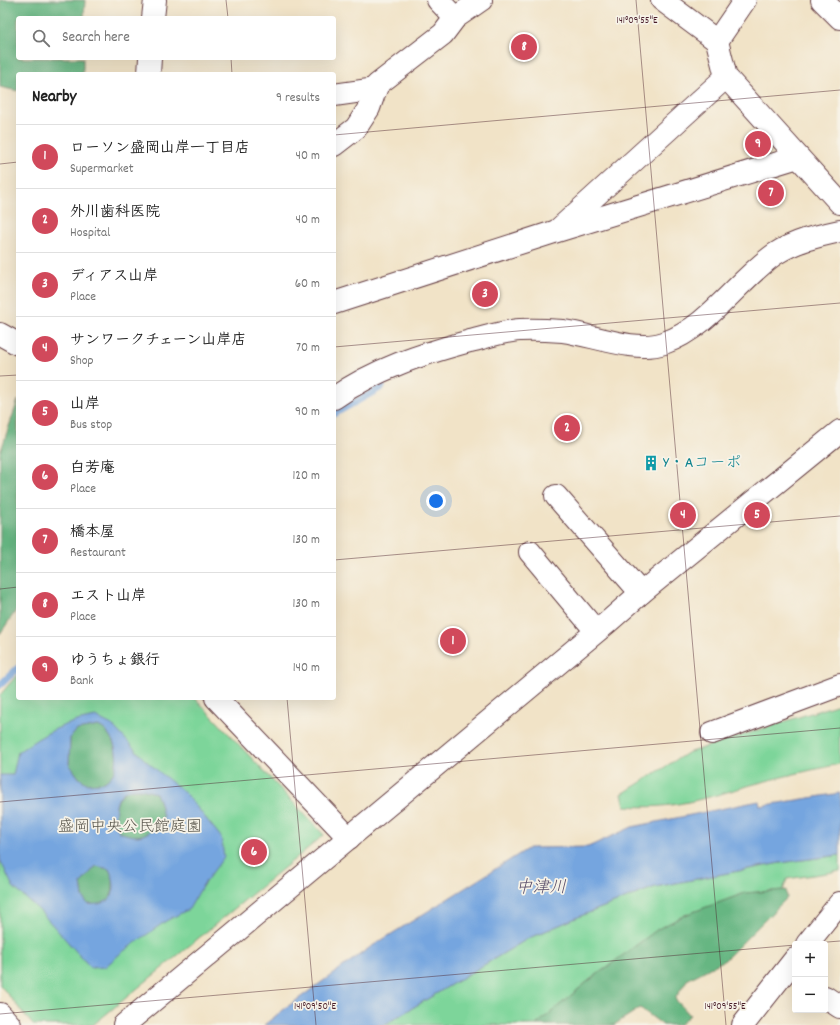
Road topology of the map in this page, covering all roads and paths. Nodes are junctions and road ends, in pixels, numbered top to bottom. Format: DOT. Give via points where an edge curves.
graph roads {
  1 [pos="155,0"];
  2 [pos="438,0"];
  3 [pos="481,0"];
  4 [pos="662,0"];
  5 [pos="745,0"];
  6 [pos="822,0"];
  7 [pos="153,16"];
  8 [pos="455,18"];
  9 [pos="840,18"];
  10 [pos="717,41"];
  11 [pos="150,60"];
  12 [pos="149,72"];
  13 [pos="726,77"];
  14 [pos="376,89"];
  15 [pos="336,95"];
  16 [pos="336,143"];
  17 [pos="798,157"];
  18 [pos="840,203"];
  19 [pos="557,231"];
  20 [pos="840,231"];
  21 [pos="336,303"];
  22 [pos="0,334"];
  23 [pos="16,343"];
  24 [pos="336,397"];
  25 [pos="840,430"];
  26 [pos="556,496"];
  27 [pos="530,552"];
  28 [pos="640,593"];
  29 [pos="596,631"];
  30 [pos="840,685"];
  31 [pos="218,700"];
  32 [pos="712,733"];
  33 [pos="349,838"];
  34 [pos="840,903"];
  35 [pos="809,941"];
  36 [pos="792,969"];
  37 [pos="828,999"];
  38 [pos="840,1007"];
  39 [pos="0,1014"];
  40 [pos="10,1025"];
  41 [pos="124,1025"];
  42 [pos="743,1025"];
  1 -- 7 [label="street"];
  2 -- 8 [label="street"];
  3 -- 8 [label="street"];
  4 -- 10 [label="street"];
  5 -- 10 [label="street"];
  6 -- 9 [label="street"];
  8 -- 14 [label="street" via="443,34 377,85"];
  10 -- 13 [label="street"];
  11 -- 12 [label="street"];
  13 -- 17 [label="street"];
  13 -- 19 [label="street"];
  14 -- 15 [label="street"];
  14 -- 16 [label="street" via="369,108 356,128"];
  17 -- 18 [label="street"];
  17 -- 19 [label="street"];
  19 -- 21 [label="street"];
  20 -- 24 [label="street" via="804,240 775,255 694,326 677,338 663,343 644,346 564,331 519,330 434,351 403,362 378,372"];
  22 -- 23 [label="street"];
  25 -- 28 [label="street"];
  26 -- 28 [label="street"];
  27 -- 29 [label="street"];
  28 -- 29 [label="street"];
  29 -- 33 [label="street"];
  30 -- 32 [label="street"];
  31 -- 33 [label="street"];
  33 -- 41 [label="street"];
  34 -- 35 [label="street"];
  36 -- 42 [label="street"];
  37 -- 38 [label="street"];
  39 -- 40 [label="street"];
}
